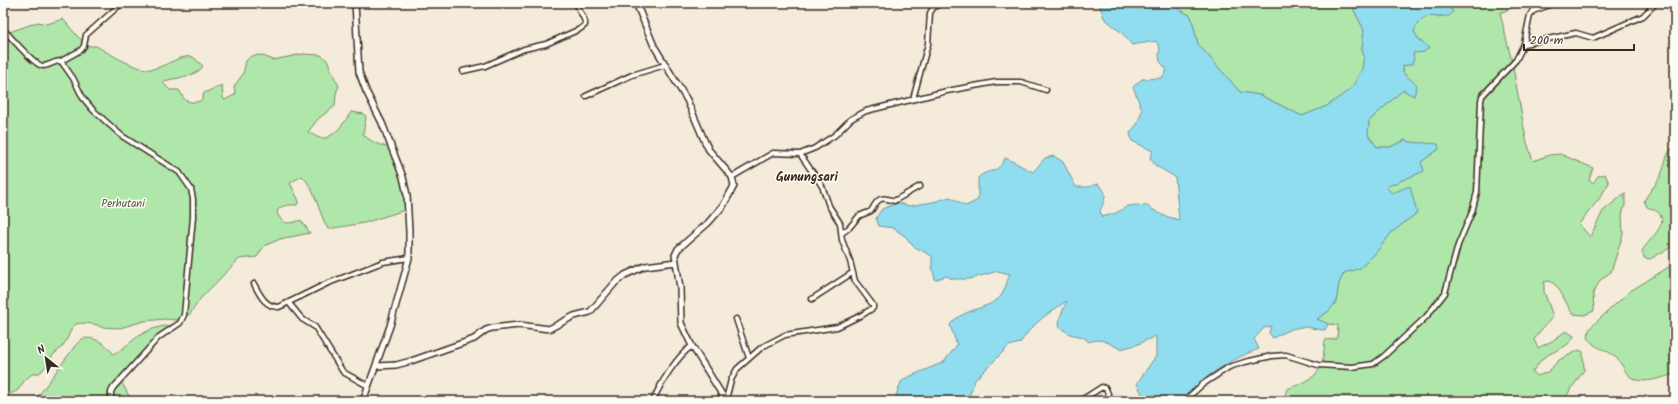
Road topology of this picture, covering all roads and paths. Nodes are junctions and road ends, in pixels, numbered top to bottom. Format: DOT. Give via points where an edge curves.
graph roads {
  1 [pos="122,3"];
  2 [pos="355,3"];
  3 [pos="577,3"];
  4 [pos="636,3"];
  5 [pos="941,3"];
  6 [pos="1555,3"];
  7 [pos="1656,3"];
  8 [pos="3,29"];
  9 [pos="1524,44"];
  10 [pos="61,61"];
  11 [pos="665,65"];
  12 [pos="463,71"];
  13 [pos="1046,90"];
  14 [pos="586,96"];
  15 [pos="913,99"];
  16 [pos="800,154"];
  17 [pos="732,177"];
  18 [pos="920,186"];
  19 [pos="842,233"];
  20 [pos="409,258"];
  21 [pos="676,262"];
  22 [pos="852,273"];
  23 [pos="254,284"];
  24 [pos="812,299"];
  25 [pos="288,303"];
  26 [pos="736,319"];
  27 [pos="692,346"];
  28 [pos="750,358"];
  29 [pos="377,366"];
  30 [pos="368,386"];
  31 [pos="726,400"];
  32 [pos="111,401"];
  33 [pos="363,401"];
  34 [pos="653,401"];
  35 [pos="1080,401"];
  36 [pos="1112,401"];
  37 [pos="1184,401"];
  1 -- 10 [label="street" via="86,35 81,50"];
  2 -- 20 [label="street" via="359,72 406,187"];
  3 -- 12 [label="street" via="586,23 580,29 546,44 524,48 486,66"];
  4 -- 11 [label="street"];
  5 -- 15 [label="street" via="930,13 928,44"];
  6 -- 9 [label="street" via="1533,11"];
  7 -- 9 [label="street" via="1643,16 1593,38 1572,33"];
  8 -- 10 [label="street" via="36,64 45,66"];
  9 -- 37 [label="street" via="1516,60 1484,94 1481,101 1477,192 1472,212 1458,244 1446,290 1426,317 1378,361 1367,365 1318,365 1282,355 1235,365 1216,374"];
  10 -- 32 [label="street" via="93,110 122,136 179,172 187,182 194,199 184,315 180,323 159,337 113,388"];
  11 -- 14 [label="street" via="632,75"];
  11 -- 17 [label="street" via="687,100 709,150"];
  13 -- 15 [label="street" via="1020,82 996,82"];
  15 -- 16 [label="street" via="861,113 835,135"];
  16 -- 17 [label="street" via="773,153"];
  16 -- 19 [label="street" via="822,186 829,206 840,223"];
  17 -- 21 [label="street" via="734,186 723,206 675,251"];
  18 -- 19 [label="street" via="894,200 879,200 871,211 859,216"];
  19 -- 22 [label="street"];
  20 -- 25 [label="street" via="384,262 326,284"];
  20 -- 29 [label="street"];
  21 -- 27 [label="street" via="681,323"];
  21 -- 29 [label="street" via="645,266 625,275 590,312 574,316 549,329 519,325 492,328 474,339 411,361"];
  22 -- 24 [label="street"];
  22 -- 28 [label="street" via="873,305 872,309 837,327 779,338 762,347"];
  23 -- 25 [label="street" via="267,303 277,307"];
  25 -- 30 [label="street" via="302,319 315,327 343,372"];
  26 -- 28 [label="street"];
  27 -- 31 [label="street"];
  27 -- 34 [label="street" via="683,352 657,390"];
  28 -- 31 [label="street" via="737,369"];
  29 -- 30 [label="street"];
  30 -- 33 [label="street"];
  35 -- 36 [label="street" via="1102,387 1106,389"];
}
